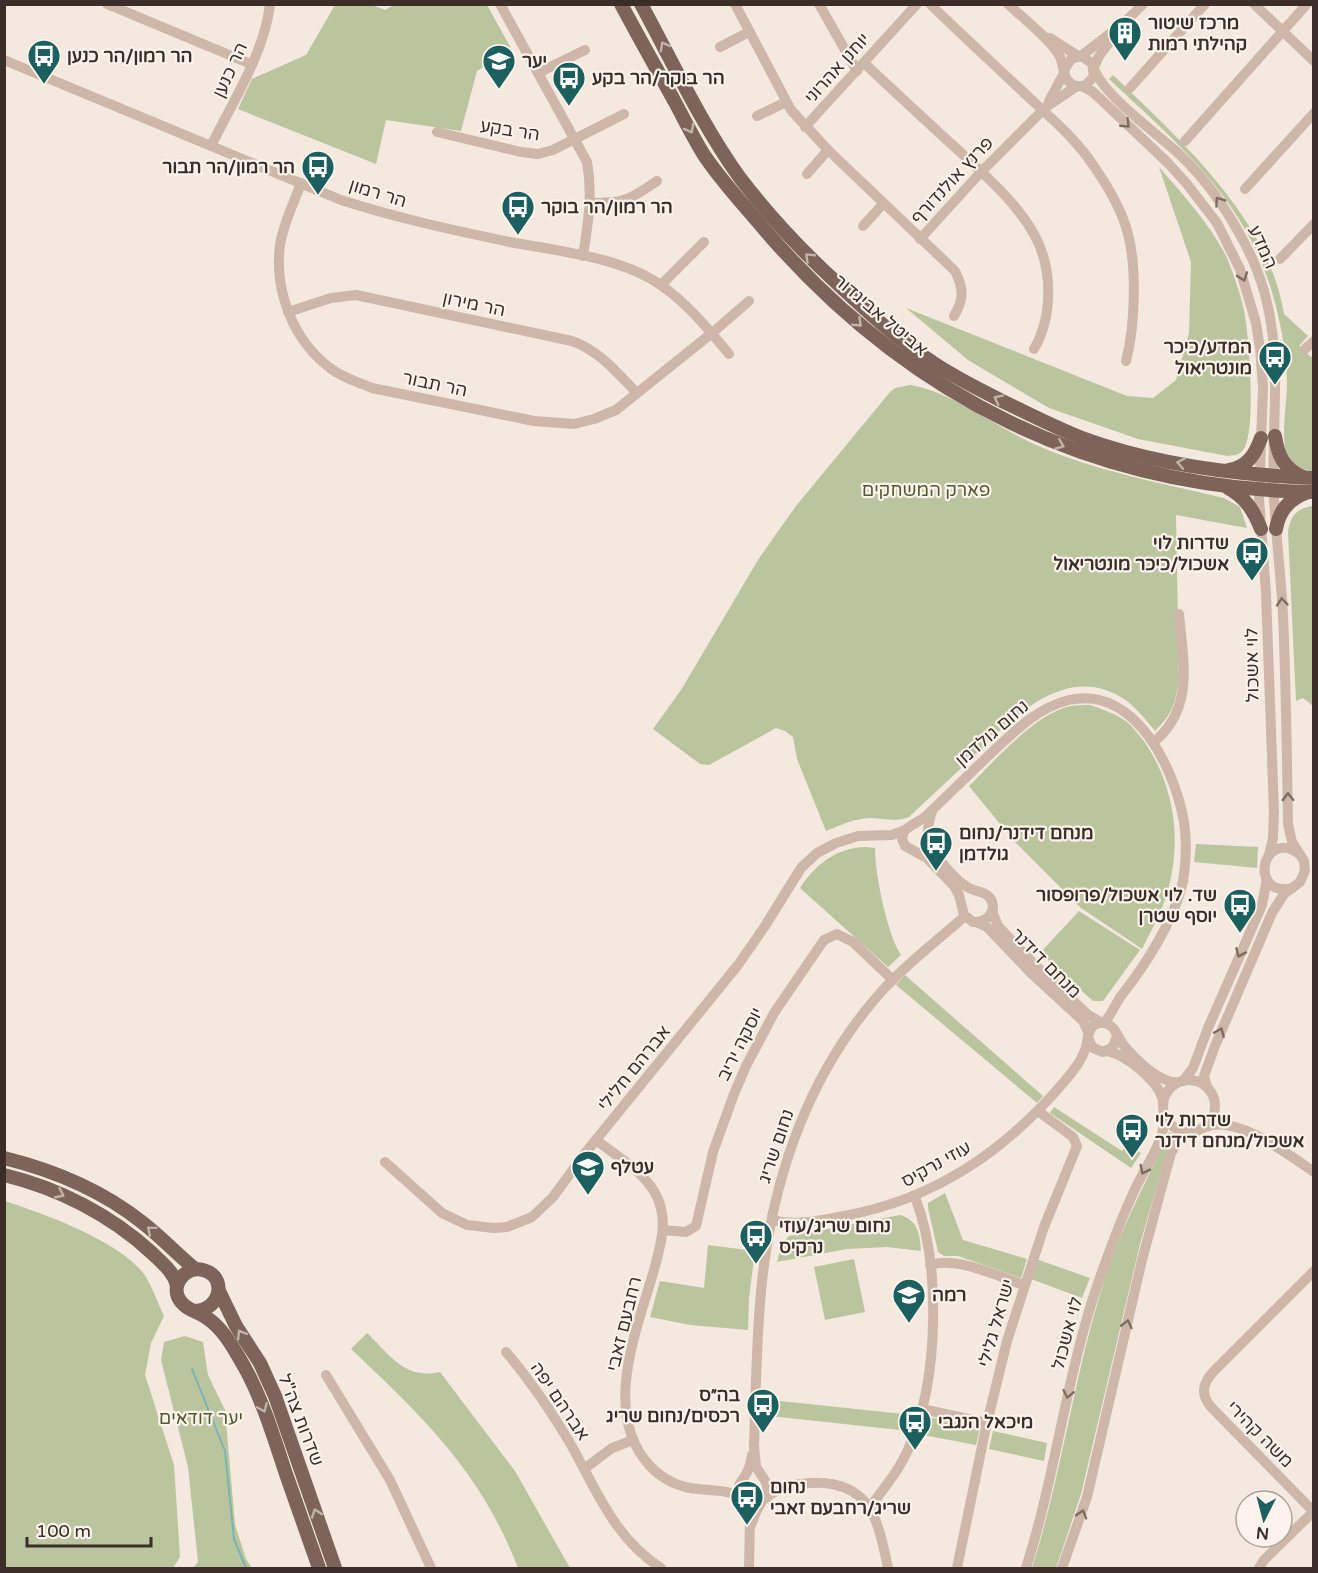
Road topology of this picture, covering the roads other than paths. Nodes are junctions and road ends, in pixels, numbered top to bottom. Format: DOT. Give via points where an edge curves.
graph roads {
  1 [pos="107,4"];
  2 [pos="270,4"];
  3 [pos="621,4"];
  4 [pos="641,4"];
  5 [pos="735,4"];
  6 [pos="819,4"];
  7 [pos="917,4"];
  8 [pos="930,4"];
  9 [pos="1008,4"];
  10 [pos="1143,4"];
  11 [pos="1205,4"];
  12 [pos="1254,4"];
  13 [pos="1306,4"];
  14 [pos="504,6"];
  15 [pos="1019,14"];
  16 [pos="1125,22"];
  17 [pos="1282,31"];
  18 [pos="749,32"];
  19 [pos="720,47"];
  20 [pos="585,50"];
  21 [pos="1080,56"];
  22 [pos="4,60"];
  23 [pos="1314,61"];
  24 [pos="251,64"];
  25 [pos="860,67"];
  26 [pos="1095,69"];
  27 [pos="1064,71"];
  28 [pos="538,73"];
  29 [pos="1080,86"];
  30 [pos="1130,88"];
  31 [pos="786,102"];
  32 [pos="1044,109"];
  33 [pos="1314,113"];
  34 [pos="624,114"];
  35 [pos="757,116"];
  36 [pos="805,127"];
  37 [pos="437,132"];
  38 [pos="576,139"];
  39 [pos="1185,141"];
  40 [pos="211,146"];
  41 [pos="828,150"];
  42 [pos="981,172"];
  43 [pos="807,174"];
  44 [pos="657,181"];
  45 [pos="301,183"];
  46 [pos="1245,189"];
  47 [pos="591,203"];
  48 [pos="883,204"];
  49 [pos="1314,224"];
  50 [pos="863,226"];
  51 [pos="920,239"];
  52 [pos="704,242"];
  53 [pos="583,256"];
  54 [pos="1280,259"];
  55 [pos="661,285"];
  56 [pos="749,301"];
  57 [pos="288,312"];
  58 [pos="954,316"];
  59 [pos="712,333"];
  60 [pos="1314,341"];
  61 [pos="1034,348"];
  62 [pos="1305,350"];
  63 [pos="729,354"];
  64 [pos="1126,361"];
  65 [pos="637,393"];
  66 [pos="1268,437"];
  67 [pos="1220,478"];
  68 [pos="1259,482"];
  69 [pos="1274,483"];
  70 [pos="1310,485"];
  71 [pos="1261,529"];
  72 [pos="1276,529"];
  73 [pos="1179,614"];
  74 [pos="1154,742"];
  75 [pos="933,808"];
  76 [pos="908,828"];
  77 [pos="882,835"];
  78 [pos="927,837"];
  79 [pos="909,848"];
  80 [pos="1269,855"];
  81 [pos="1300,856"];
  82 [pos="1314,867"];
  83 [pos="1267,879"];
  84 [pos="1314,880"];
  85 [pos="1294,887"];
  86 [pos="976,892"];
  87 [pos="992,911"];
  88 [pos="968,915"];
  89 [pos="893,980"];
  90 [pos="1121,997"];
  91 [pos="1077,1005"];
  92 [pos="1103,1023"];
  93 [pos="1116,1033"];
  94 [pos="1088,1036"];
  95 [pos="1103,1051"];
  96 [pos="1080,1062"];
  97 [pos="1181,1082"];
  98 [pos="1207,1087"];
  99 [pos="1163,1104"];
  100 [pos="1215,1105"];
  101 [pos="1038,1111"];
  102 [pos="1165,1116"];
  103 [pos="1206,1127"];
  104 [pos="1237,1127"];
  105 [pos="1195,1132"];
  106 [pos="596,1140"];
  107 [pos="4,1158"];
  108 [pos="385,1162"];
  109 [pos="1314,1172"];
  110 [pos="4,1175"];
  111 [pos="915,1197"];
  112 [pos="772,1220"];
  113 [pos="663,1230"];
  114 [pos="930,1265"];
  115 [pos="195,1269"];
  116 [pos="1311,1279"];
  117 [pos="177,1285"];
  118 [pos="1024,1285"];
  119 [pos="219,1291"];
  120 [pos="194,1311"];
  121 [pos="506,1353"];
  122 [pos="326,1375"];
  123 [pos="922,1409"];
  124 [pos="987,1423"];
  125 [pos="633,1440"];
  126 [pos="754,1446"];
  127 [pos="584,1469"];
  128 [pos="762,1478"];
  129 [pos="742,1480"];
  130 [pos="795,1485"];
  131 [pos="716,1490"];
  132 [pos="764,1499"];
  133 [pos="743,1500"];
  134 [pos="870,1506"];
  135 [pos="1313,1511"];
  136 [pos="751,1525"];
  137 [pos="319,1569"];
  138 [pos="335,1569"];
  139 [pos="431,1569"];
  140 [pos="661,1569"];
  141 [pos="749,1569"];
  142 [pos="888,1569"];
  143 [pos="957,1569"];
  144 [pos="1026,1569"];
  145 [pos="1062,1569"];
  146 [pos="1259,1569"];
  1 -- 24 [label="street"];
  2 -- 24 [label="street, הר כנען" via="266,29"];
  3 -- 67 [label="main road, אביטל אביגדור, one-way" via="704,155 792,261 874,338 951,391 1059,445 1148,472"];
  67 -- 4 [label="main road, אביטל אביגדור, one-way" via="1083,438 1049,424 932,363 884,327 803,251 741,179"];
  5 -- 18 [label="street, פרנץ אולנדורף"];
  6 -- 25 [label="street"];
  7 -- 25 [label="street, יוחנן אהרוני"];
  8 -- 32 [label="street"];
  9 -- 15 [label="street"];
  10 -- 16 [label="street"];
  11 -- 30 [label="street"];
  12 -- 17 [label="street"];
  13 -- 17 [label="street"];
  14 -- 28 [label="street"];
  15 -- 21 [label="street"];
  15 -- 27 [label="street" via="1056,50"];
  16 -- 21 [label="street"];
  16 -- 26 [label="street" via="1098,56"];
  17 -- 23 [label="street"];
  17 -- 39 [label="street"];
  18 -- 19 [label="street"];
  18 -- 31 [label="street, פרנץ אולנדורף"];
  20 -- 28 [label="street"];
  21 -- 26 [label="street"];
  21 -- 27 [label="street" via="1068,62"];
  22 -- 40 [label="street, הר רמון"];
  24 -- 40 [label="street, הר כנען"];
  25 -- 36 [label="street, יוחנן אהרוני"];
  25 -- 42 [label="street"];
  26 -- 29 [label="street" via="1093,79"];
  66 -- 26 [label="street, המדע, one-way" via="1277,383 1274,339 1263,288 1247,246 1209,186 1107,90"];
  27 -- 29 [label="street" via="1070,83"];
  27 -- 32 [label="street, פרנץ אולנדורף"];
  28 -- 38 [label="street"];
  29 -- 32 [label="street, פרנץ אולנדורף"];
  29 -- 66 [label="street, המדע, one-way" via="1094,92 1174,170 1231,248 1249,295 1260,348"];
  31 -- 35 [label="street"];
  31 -- 36 [label="street, פרנץ אולנדורף"];
  32 -- 42 [label="street, פרנץ אולנדורף"];
  32 -- 64 [label="street" via="1092,163 1128,234 1134,297"];
  33 -- 46 [label="street"];
  34 -- 38 [label="street, הר בקע"];
  36 -- 41 [label="street, פרנץ אולנדורף"];
  37 -- 38 [label="street, הר בקע" via="538,154"];
  38 -- 47 [label="street" via="587,162"];
  40 -- 45 [label="street, הר רמון"];
  41 -- 43 [label="street"];
  41 -- 48 [label="street, פרנץ אולנדורף"];
  42 -- 51 [label="street, פרנץ אולנדורף"];
  42 -- 61 [label="street" via="1035,235 1045,261 1046,320"];
  44 -- 47 [label="street" via="618,203"];
  45 -- 53 [label="street, הר רמון" via="429,226"];
  45 -- 57 [label="street, הר תבור" via="280,243 280,289"];
  47 -- 53 [label="street"];
  48 -- 50 [label="street"];
  48 -- 51 [label="street, פרנץ אולנדורף"];
  49 -- 54 [label="street"];
  51 -- 58 [label="street" via="960,281 963,292"];
  52 -- 55 [label="street"];
  53 -- 55 [label="street, הר רמון" via="633,270"];
  55 -- 59 [label="street, הר רמון"];
  56 -- 59 [label="street, הר תבור"];
  57 -- 65 [label="street, הר מירון" via="331,298 356,295 572,341 598,354"];
  57 -- 65 [label="street, הר תבור" via="311,351 330,369 372,388 565,424 616,410"];
  59 -- 63 [label="street, הר רמון"];
  59 -- 65 [label="street, הר תבור"];
  60 -- 62 [label="street"];
  66 -- 67 [label="main road" via="1245,464"];
  66 -- 68 [label="street, המדע"];
  66 -- 69 [label="street, המדע"];
  66 -- 70 [label="main road" via="1284,465"];
  67 -- 68 [label="main road, אביטל אביגדור"];
  67 -- 71 [label="main road" via="1244,498"];
  68 -- 69 [label="main road, אביטל אביגדור"];
  68 -- 71 [label="street, לוי אשכול"];
  69 -- 70 [label="main road, אביטל אביגדור"];
  69 -- 72 [label="street, לוי אשכול"];
  70 -- 72 [label="main road" via="1285,507"];
  71 -- 80 [label="street, לוי אשכול" via="1274,812"];
  81 -- 72 [label="street, לוי אשכול, one-way" via="1288,824 1283,613"];
  73 -- 74 [label="street" via="1184,675 1181,702 1172,722"];
  74 -- 75 [label="street, נחום גולדמן" via="1113,705 1086,698 1058,704 1015,731"];
  74 -- 90 [label="street, נחום גולדמן" via="1180,805 1185,864 1170,918"];
  75 -- 76 [label="street, נחום גולדמן"];
  75 -- 78 [label="street"];
  76 -- 77 [label="street, אברהם חלילי"];
  76 -- 78 [label="street" via="921,828"];
  76 -- 79 [label="street" via="902,837"];
  77 -- 79 [label="street"];
  77 -- 106 [label="street, אברהם חלילי" via="858,836 836,843 801,868 745,955"];
  78 -- 79 [label="street" via="922,848"];
  78 -- 86 [label="street" via="939,859"];
  79 -- 88 [label="street, מנחם דידנר" via="929,860 954,886"];
  80 -- 81 [label="street" via="1283,848"];
  80 -- 83 [label="street" via="1264,866"];
  81 -- 82 [label="street"];
  81 -- 85 [label="street" via="1304,874"];
  83 -- 85 [label="street" via="1276,887"];
  83 -- 97 [label="street, one-way" via="1262,905 1192,1071"];
  84 -- 85 [label="street"];
  98 -- 85 [label="street, one-way" via="1204,1076 1219,1033 1272,913"];
  86 -- 87 [label="street" via="989,897"];
  86 -- 88 [label="street" via="968,895"];
  87 -- 88 [label="street" via="987,919"];
  87 -- 91 [label="street, מנחם דידנר" via="998,926"];
  88 -- 89 [label="street, נחום שריג"];
  88 -- 94 [label="street, מנחם דידנר" via="987,927 1083,1021"];
  89 -- 112 [label="street, נחום שריג" via="844,1040 814,1092 792,1144"];
  89 -- 113 [label="street, יוסקה יריב" via="848,938 837,934 824,940 774,1013 742,1075 713,1152 696,1226 686,1232"];
  90 -- 91 [label="street" via="1098,1013"];
  90 -- 92 [label="street, נחום גולדמן"];
  90 -- 93 [label="street, נחום גולדמן"];
  91 -- 92 [label="street, מנחם דידנר"];
  92 -- 93 [label="street"];
  92 -- 94 [label="street" via="1094,1026"];
  93 -- 95 [label="street" via="1115,1045"];
  93 -- 97 [label="street" via="1125,1048 1157,1076"];
  94 -- 95 [label="street" via="1091,1046"];
  94 -- 96 [label="street, עוזי נרקיס"];
  95 -- 96 [label="street, עוזי נרקיס"];
  95 -- 99 [label="street" via="1123,1057 1147,1077 1160,1093"];
  96 -- 101 [label="street, עוזי נרקיס"];
  97 -- 98 [label="street" via="1196,1081"];
  97 -- 99 [label="street" via="1167,1092"];
  98 -- 100 [label="street"];
  99 -- 102 [label="street"];
  100 -- 103 [label="street"];
  100 -- 104 [label="street"];
  101 -- 111 [label="street, עוזי נרקיס" via="969,1168"];
  101 -- 118 [label="street, ישראל גלילי" via="1072,1136 1077,1146 1049,1211"];
  102 -- 105 [label="street" via="1178,1130"];
  102 -- 144 [label="street, לוי אשכול, one-way" via="1160,1138 1127,1208 1093,1299"];
  103 -- 104 [label="street" via="1219,1123"];
  103 -- 105 [label="street"];
  104 -- 109 [label="street"];
  145 -- 105 [label="street, one-way" via="1087,1497 1171,1153 1180,1139"];
  106 -- 108 [label="street, אברהם חלילי" via="543,1209 520,1223 494,1228 467,1225 442,1213"];
  106 -- 113 [label="street, רחבעם זאבי" via="649,1184 662,1209"];
  115 -- 107 [label="main road, one-way" via="118,1206 63,1177"];
  110 -- 117 [label="main road, one-way" via="56,1192 109,1220 162,1262"];
  111 -- 112 [label="street, עוזי נרקיס" via="816,1222"];
  111 -- 114 [label="street"];
  112 -- 126 [label="street, נחום שריג" via="759,1306"];
  113 -- 125 [label="street, רחבעם זאבי" via="626,1379 626,1412"];
  114 -- 118 [label="street" via="955,1263"];
  114 -- 123 [label="street" via="930,1371"];
  115 -- 117 [label="main road" via="183,1275"];
  115 -- 119 [label="main road" via="212,1274"];
  116 -- 135 [label="street, משה קהירי" via="1212,1373 1203,1392 1211,1407"];
  117 -- 120 [label="main road" via="178,1299"];
  118 -- 124 [label="street, ישראל גלילי"];
  119 -- 120 [label="main road" via="213,1304"];
  138 -- 119 [label="main road, שדרות צה\"ל, one-way" via="274,1396"];
  120 -- 137 [label="main road, שדרות צה\"ל, one-way" via="217,1326 246,1370 268,1420"];
  121 -- 127 [label="street, אברהם יפה" via="550,1411"];
  122 -- 139 [label="street" via="390,1480"];
  123 -- 124 [label="street"];
  123 -- 134 [label="street" via="906,1454"];
  124 -- 143 [label="street, ישראל גלילי"];
  125 -- 127 [label="street, אברהם יפה" via="607,1451"];
  125 -- 131 [label="street, רחבעם זאבי" via="646,1462 664,1478 697,1489"];
  126 -- 128 [label="street, נחום שריג"];
  126 -- 129 [label="street, נחום שריג"];
  127 -- 140 [label="street, אברהם יפה" via="619,1530 640,1554"];
  128 -- 129 [label="street" via="752,1475"];
  128 -- 130 [label="street"];
  128 -- 132 [label="street" via="768,1489"];
  129 -- 131 [label="street, רחבעם זאבי"];
  129 -- 133 [label="street" via="738,1490"];
  130 -- 132 [label="street" via="776,1490"];
  130 -- 134 [label="street" via="840,1486 858,1494"];
  131 -- 133 [label="street, רחבעם זאבי"];
  132 -- 133 [label="street" via="754,1504"];
  132 -- 136 [label="street"];
  133 -- 136 [label="street"];
  134 -- 142 [label="street" via="881,1532"];
  135 -- 146 [label="street, משה קהירי"];
  136 -- 141 [label="street"];
}
